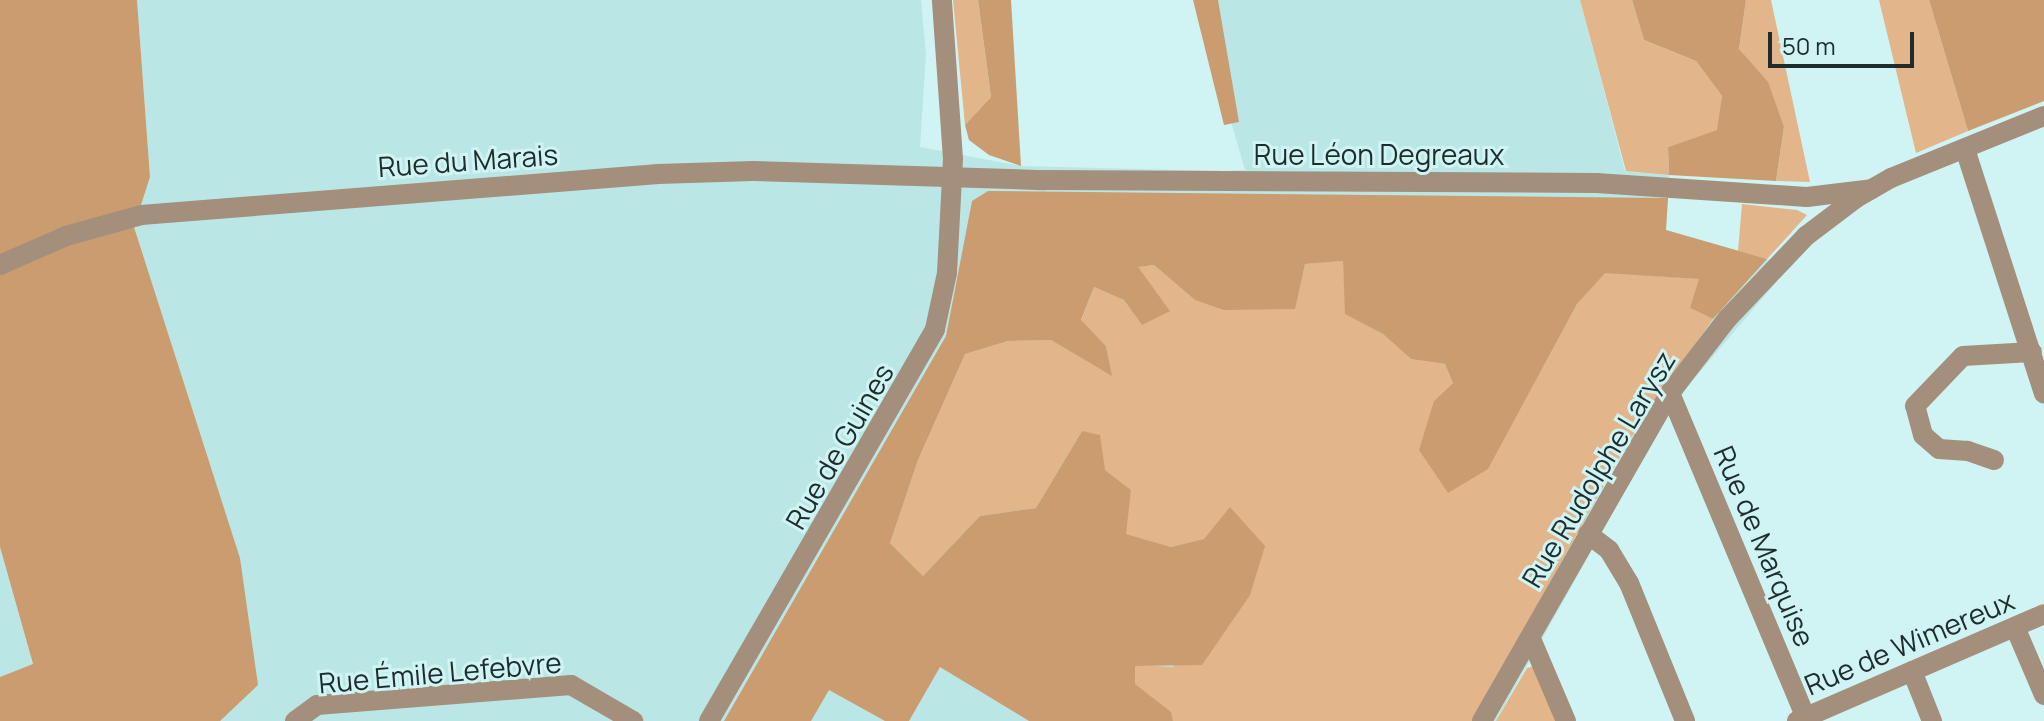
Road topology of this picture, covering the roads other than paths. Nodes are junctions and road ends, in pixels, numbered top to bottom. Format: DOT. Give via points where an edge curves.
graph roads {
  1 [pos="942,0"];
  2 [pos="2044,116"];
  3 [pos="1965,149"];
  4 [pos="951,177"];
  5 [pos="1864,194"];
  6 [pos="1807,197"];
  7 [pos="1827,219"];
  8 [pos="0,265"];
  9 [pos="2032,352"];
  10 [pos="1670,393"];
  11 [pos="2044,394"];
  12 [pos="1994,460"];
  13 [pos="1588,534"];
  14 [pos="2044,614"];
  15 [pos="2015,627"];
  16 [pos="1531,639"];
  17 [pos="1912,671"];
  18 [pos="2044,695"];
  19 [pos="1803,720"];
  20 [pos="295,721"];
  21 [pos="633,721"];
  22 [pos="709,721"];
  23 [pos="1482,721"];
  24 [pos="1566,721"];
  25 [pos="1685,721"];
  26 [pos="1932,721"];
  1 -- 4 [label="street, Rue de Guines"];
  2 -- 3 [label="street, Rue Léon Degreaux"];
  3 -- 5 [label="street, Rue Léon Degreaux"];
  3 -- 9 [label="street"];
  4 -- 6 [label="street, Rue Léon Degreaux" via="1596,183"];
  4 -- 8 [label="street, Rue du Marais" via="658,174 190,209 102,225"];
  4 -- 22 [label="street, Rue de Guines" via="947,273 935,329"];
  5 -- 6 [label="street, Rue Léon Degreaux"];
  5 -- 7 [label="street, Rue Rudolphe Larysz"];
  6 -- 7 [label="street"];
  7 -- 10 [label="street, Rue Rudolphe Larysz" via="1727,319"];
  9 -- 11 [label="street"];
  9 -- 12 [label="street" via="1963,356 1915,406 1923,435 1939,449"];
  10 -- 13 [label="street, Rue Rudolphe Larysz"];
  10 -- 19 [label="street, Rue de Marquise"];
  13 -- 16 [label="street, Rue Rudolphe Larysz"];
  13 -- 25 [label="street" via="1609,550 1629,583"];
  14 -- 15 [label="street, Rue de Wimereux"];
  15 -- 17 [label="street, Rue de Wimereux"];
  15 -- 18 [label="street"];
  16 -- 23 [label="street, Rue Rudolphe Larysz"];
  16 -- 24 [label="street"];
  17 -- 19 [label="street, Rue de Wimereux"];
  17 -- 26 [label="street"];
  20 -- 21 [label="street, Rue Émile Lefebvre" via="317,705 571,685"];
}
